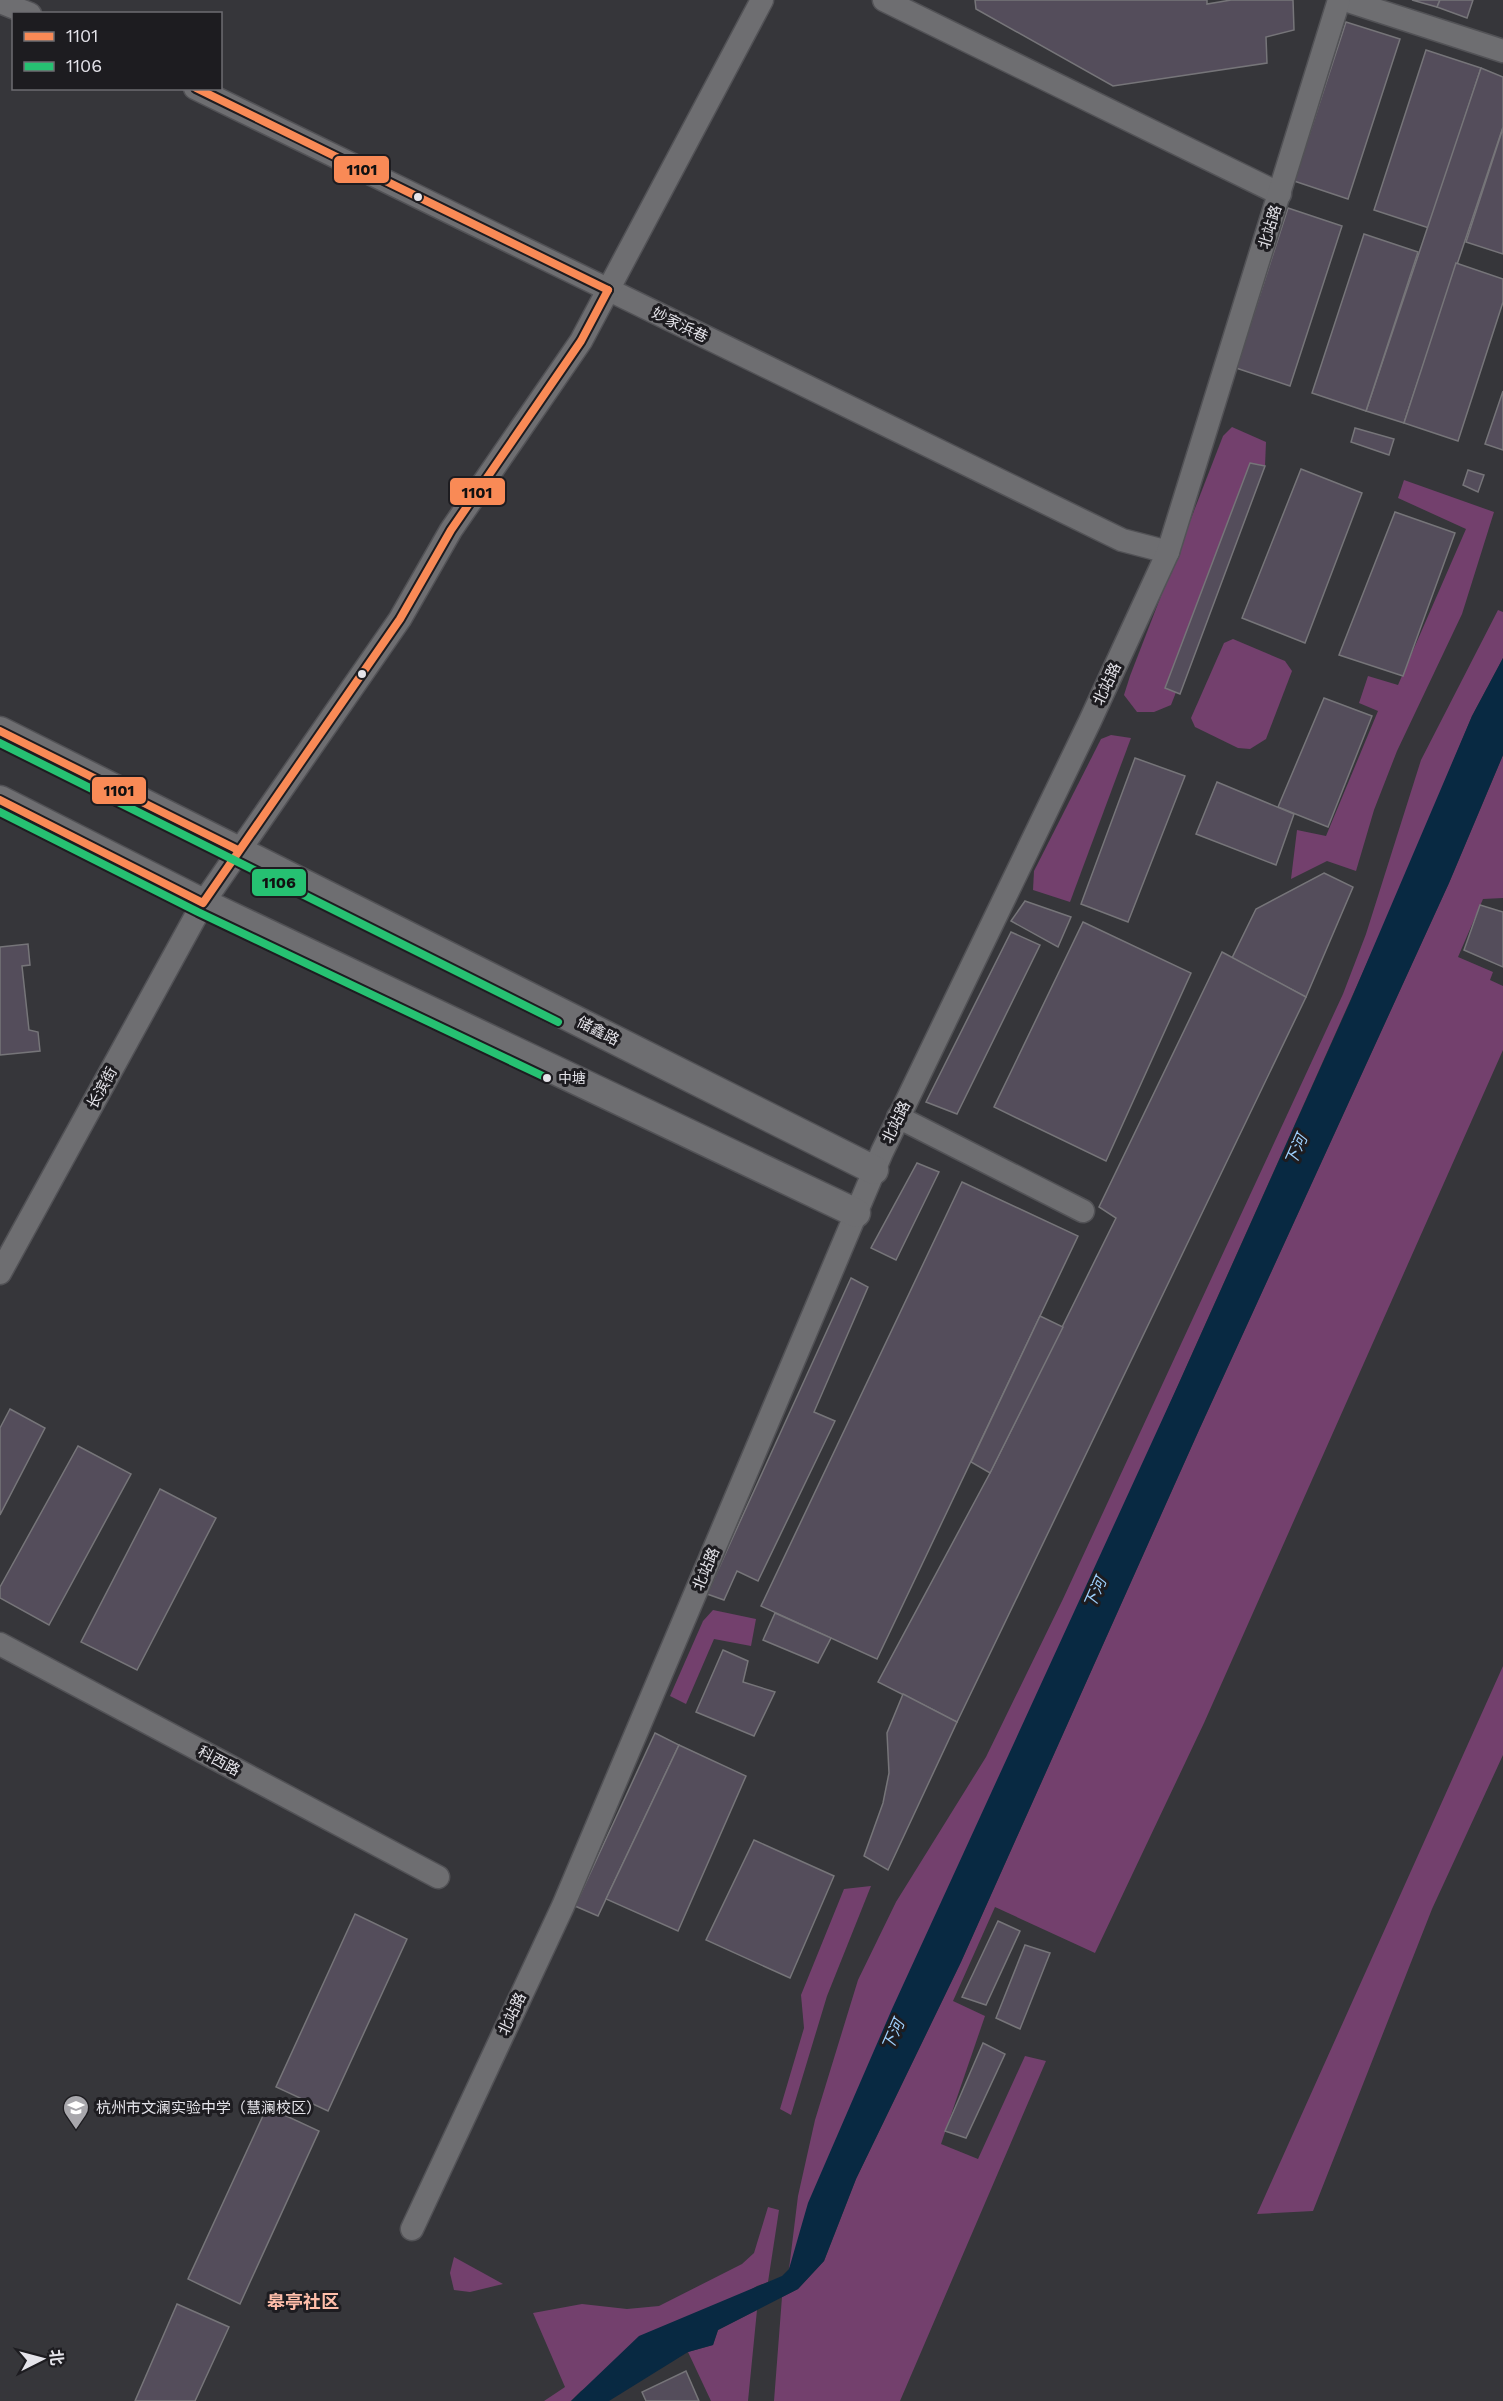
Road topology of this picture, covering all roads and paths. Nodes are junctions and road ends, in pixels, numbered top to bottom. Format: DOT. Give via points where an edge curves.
graph roads {
  1 [pos="762,0"];
  2 [pos="884,0"];
  3 [pos="1339,0"];
  4 [pos="1345,0"];
  5 [pos="0,2"];
  6 [pos="25,12"];
  7 [pos="1502,49"];
  8 [pos="199,90"];
  9 [pos="1280,194"];
  10 [pos="608,290"];
  11 [pos="1168,552"];
  12 [pos="0,731"];
  13 [pos="0,800"];
  14 [pos="238,850"];
  15 [pos="203,903"];
  16 [pos="898,1117"];
  17 [pos="874,1170"];
  18 [pos="1083,1211"];
  19 [pos="856,1213"];
  20 [pos="0,1273"];
  21 [pos="0,1644"];
  22 [pos="438,1877"];
  23 [pos="412,2229"];
  1 -- 10 [label="street, 长滨街"];
  2 -- 9 [label="street"];
  3 -- 9 [label="street, 北站路"];
  4 -- 7 [label="street"];
  5 -- 6 [label="street"];
  8 -- 10 [label="street, 妙家浜巷"];
  9 -- 11 [label="street, 北站路"];
  10 -- 11 [label="street, 妙家浜巷" via="1122,540"];
  10 -- 14 [label="street, 长滨街" via="581,341 451,530 400,619"];
  11 -- 16 [label="street, 北站路"];
  12 -- 14 [label="street, 储鑫路"];
  13 -- 15 [label="street"];
  14 -- 15 [label="street, 长滨街"];
  14 -- 17 [label="street, 储鑫路"];
  15 -- 19 [label="street"];
  15 -- 20 [label="street, 长滨街"];
  16 -- 17 [label="street, 北站路"];
  16 -- 18 [label="street"];
  17 -- 19 [label="street, 北站路"];
  19 -- 23 [label="street, 北站路" via="563,1906"];
  21 -- 22 [label="street, 科西路"];
}
